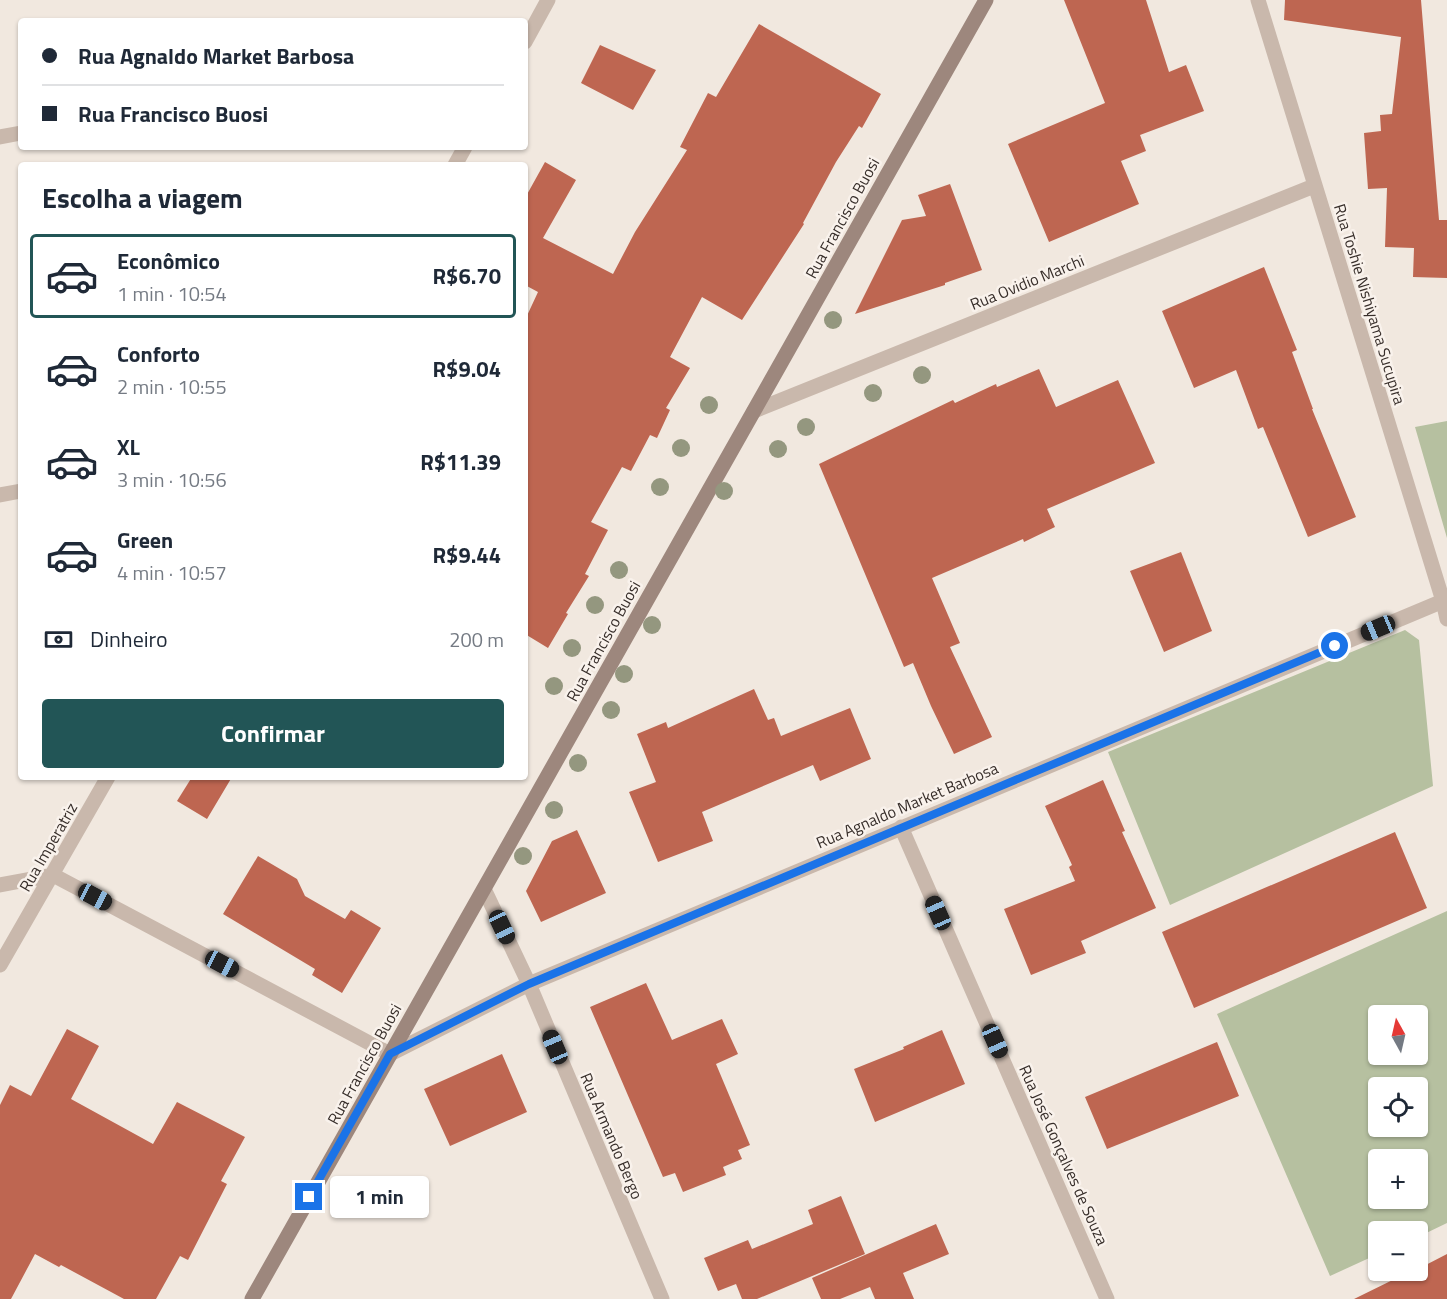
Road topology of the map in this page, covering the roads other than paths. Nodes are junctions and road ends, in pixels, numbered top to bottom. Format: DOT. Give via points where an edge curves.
graph roads {
  1 [pos="548,0"];
  2 [pos="986,0"];
  3 [pos="1258,0"];
  4 [pos="528,35"];
  5 [pos="18,134"];
  6 [pos="0,137"];
  7 [pos="1314,186"];
  8 [pos="754,411"];
  9 [pos="18,492"];
  10 [pos="0,495"];
  11 [pos="1443,601"];
  12 [pos="1447,619"];
  13 [pos="106,780"];
  14 [pos="901,827"];
  15 [pos="53,875"];
  16 [pos="0,885"];
  17 [pos="484,889"];
  18 [pos="0,966"];
  19 [pos="529,984"];
  20 [pos="390,1054"];
  21 [pos="252,1299"];
  22 [pos="662,1299"];
  23 [pos="1107,1299"];
  1 -- 4 [label="street"];
  2 -- 8 [label="street, Rua Francisco Buosi"];
  3 -- 7 [label="street, Rua Toshie Nishiyama Sucupira"];
  5 -- 6 [label="street"];
  7 -- 8 [label="street, Rua Ovidio Marchi"];
  7 -- 11 [label="street, Rua Toshie Nishiyama Sucupira"];
  8 -- 17 [label="street, Rua Francisco Buosi"];
  9 -- 10 [label="street"];
  11 -- 12 [label="street, Rua Toshie Nishiyama Sucupira"];
  11 -- 14 [label="street, Rua Agnaldo Market Barbosa"];
  13 -- 15 [label="street, Rua Imperatriz"];
  14 -- 19 [label="street, Rua Agnaldo Market Barbosa"];
  14 -- 23 [label="street, Rua José Gonçalves de Souza"];
  15 -- 16 [label="street"];
  15 -- 18 [label="street, Rua Imperatriz"];
  15 -- 20 [label="street"];
  17 -- 19 [label="street, Rua Armando Bergo"];
  17 -- 20 [label="street, Rua Francisco Buosi"];
  19 -- 20 [label="street, Rua Agnaldo Market Barbosa"];
  19 -- 22 [label="street, Rua Armando Bergo"];
  20 -- 21 [label="street, Rua Francisco Buosi"];
}
